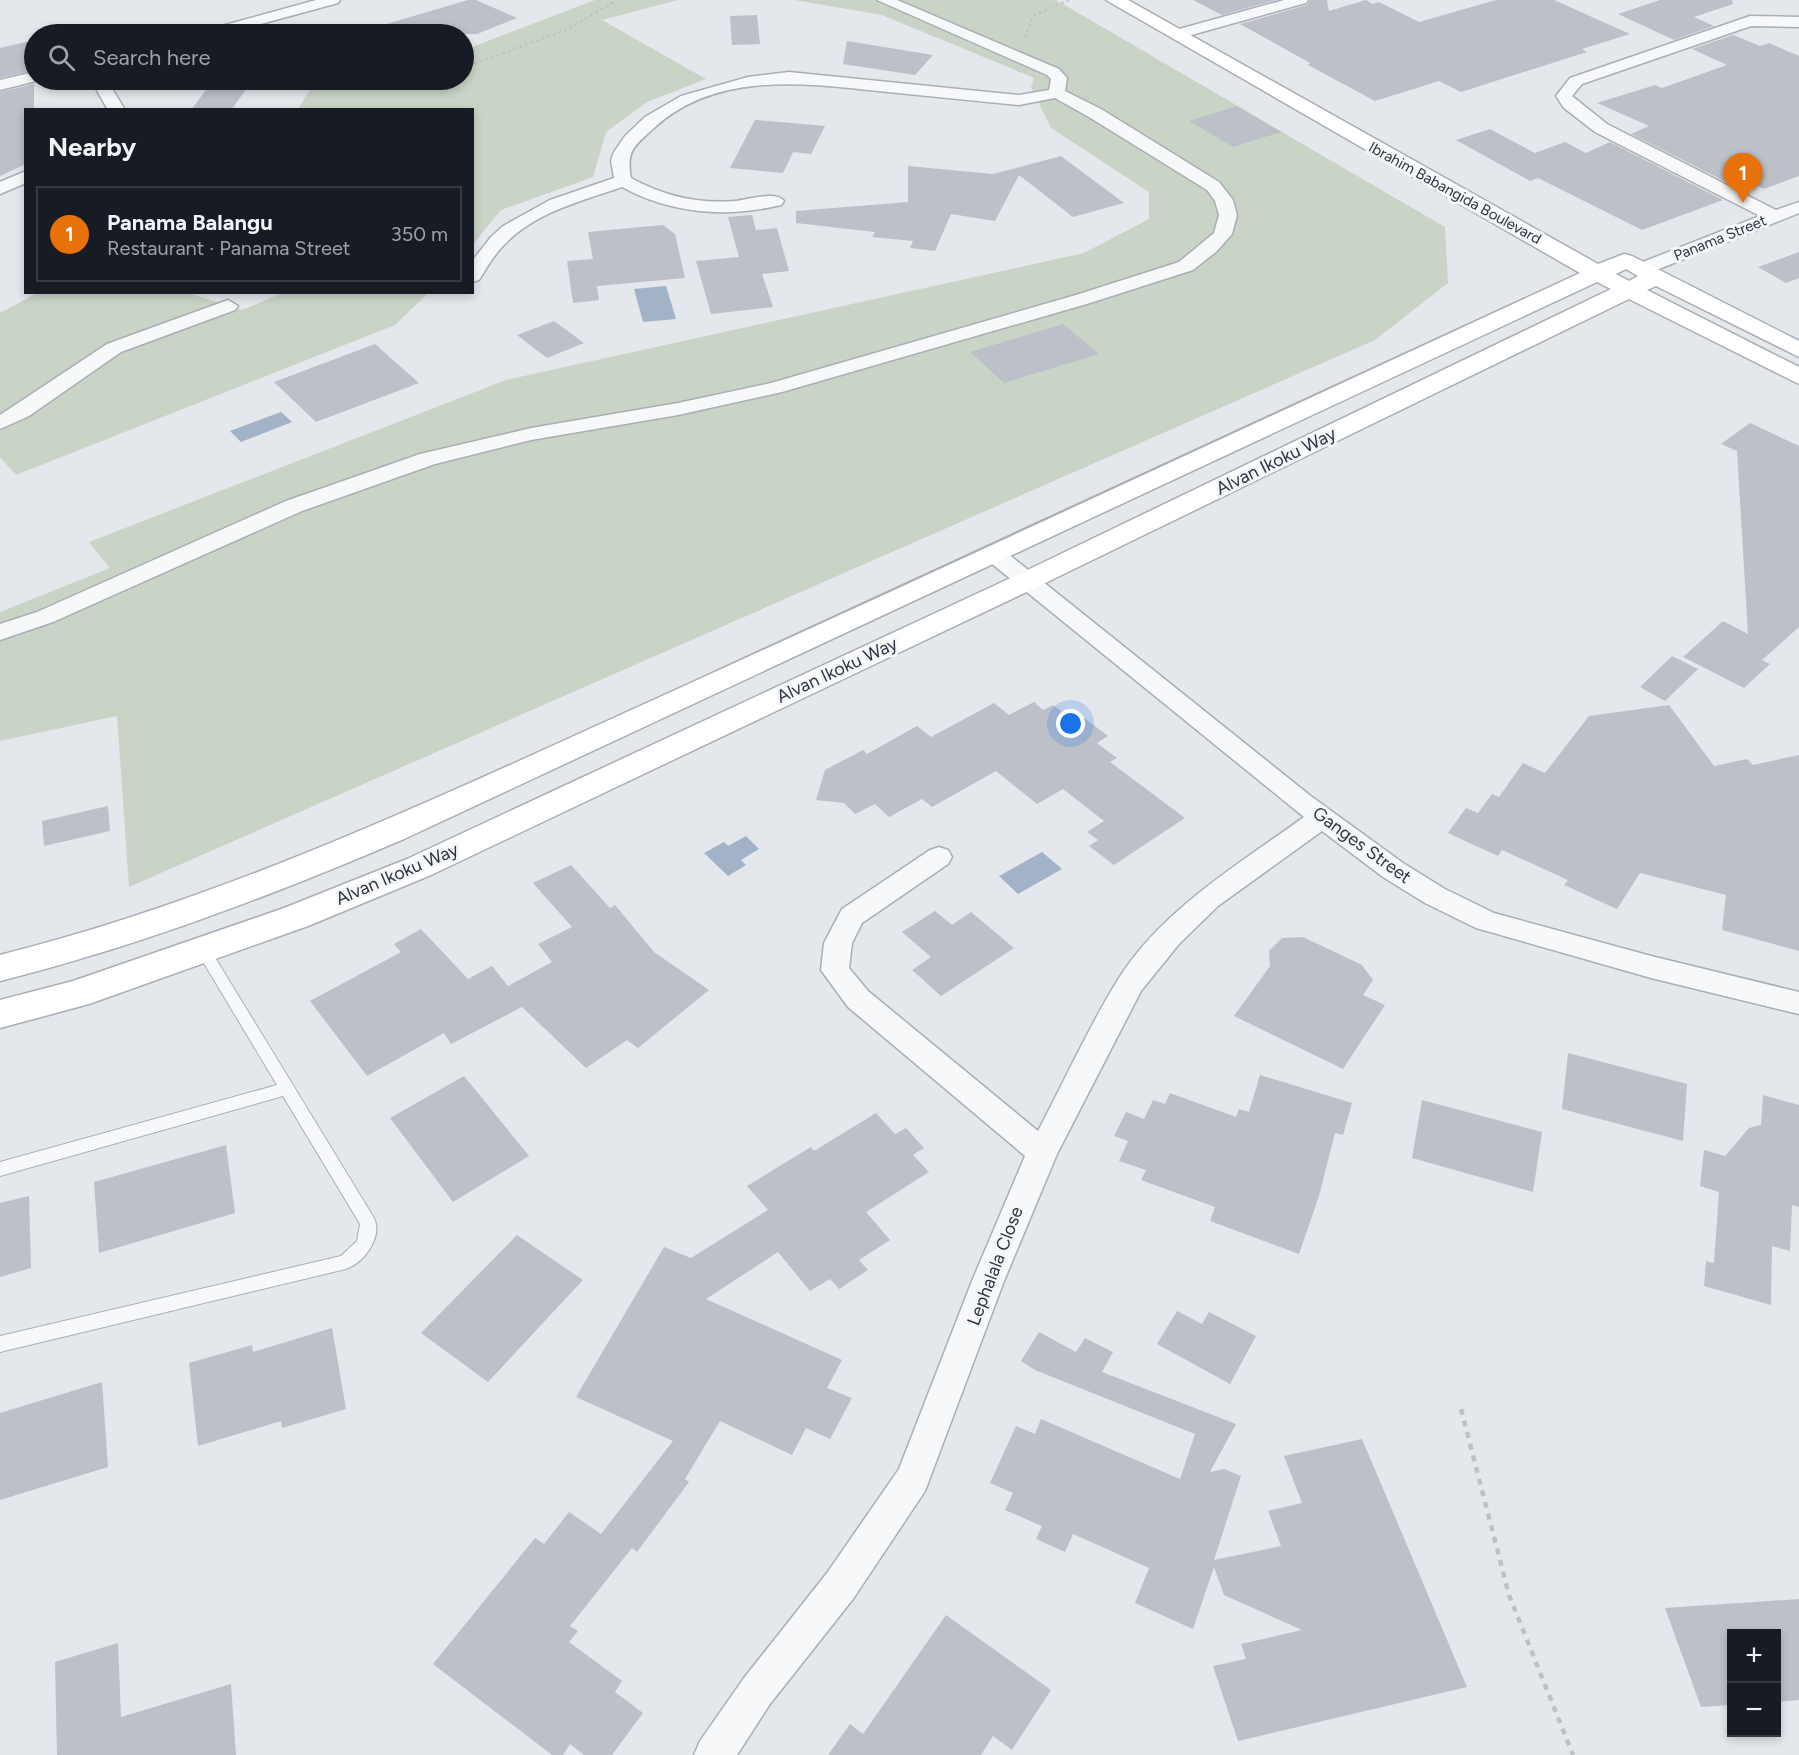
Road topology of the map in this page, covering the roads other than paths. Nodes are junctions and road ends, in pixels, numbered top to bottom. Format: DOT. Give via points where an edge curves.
graph roads {
  1 [pos="333,0"];
  2 [pos="884,0"];
  3 [pos="1115,0"];
  4 [pos="1146,0"];
  5 [pos="1301,0"];
  6 [pos="1799,22"];
  7 [pos="245,24"];
  8 [pos="1201,28"];
  9 [pos="1177,34"];
  10 [pos="24,79"];
  11 [pos="0,85"];
  12 [pos="105,90"];
  13 [pos="1057,93"];
  14 [pos="116,108"];
  15 [pos="1386,130"];
  16 [pos="24,177"];
  17 [pos="623,181"];
  18 [pos="0,189"];
  19 [pos="775,201"];
  20 [pos="1799,207"];
  21 [pos="1774,216"];
  22 [pos="1542,241"];
  23 [pos="1599,247"];
  24 [pos="1640,269"];
  25 [pos="474,273"];
  26 [pos="1597,273"];
  27 [pos="1629,290"];
  28 [pos="1543,298"];
  29 [pos="228,306"];
  30 [pos="1577,314"];
  31 [pos="1684,320"];
  32 [pos="1799,350"];
  33 [pos="1799,378"];
  34 [pos="0,423"];
  35 [pos="994,554"];
  36 [pos="1027,580"];
  37 [pos="0,632"];
  38 [pos="1322,818"];
  39 [pos="939,857"];
  40 [pos="203,950"];
  41 [pos="0,968"];
  42 [pos="1799,1003"];
  43 [pos="0,1014"];
  44 [pos="286,1089"];
  45 [pos="1042,1152"];
  46 [pos="0,1169"];
  47 [pos="0,1344"];
  48 [pos="714,1755"];
  1 -- 7 [label="street"];
  2 -- 13 [label="street" via="1059,78"];
  3 -- 9 [label="street, Ibrahim Babangida Boulevard"];
  4 -- 8 [label="street, Ibrahim Babangida Boulevard"];
  5 -- 8 [label="street"];
  6 -- 21 [label="street" via="1769,19 1739,24 1576,81 1564,96 1601,128"];
  8 -- 9 [label="street"];
  8 -- 15 [label="street, Ibrahim Babangida Boulevard"];
  9 -- 22 [label="street, Ibrahim Babangida Boulevard"];
  10 -- 11 [label="street"];
  12 -- 14 [label="street"];
  13 -- 17 [label="street" via="1020,100 789,77 756,79 704,93 659,114 629,142 620,158"];
  13 -- 37 [label="street" via="1213,186 1224,200 1228,215 1223,234 1186,266 970,333 775,388 531,434 395,470 294,506 45,617"];
  16 -- 18 [label="street"];
  17 -- 19 [label="street" via="642,192 693,207 726,209"];
  17 -- 25 [label="street" via="516,224 496,242"];
  20 -- 21 [label="street, Panama Street"];
  21 -- 24 [label="street, Panama Street"];
  22 -- 26 [label="street, Ibrahim Babangida Boulevard"];
  22 -- 28 [label="street" via="1554,262 1556,276"];
  23 -- 24 [label="street"];
  24 -- 26 [label="street, Alvan Ikoku Way"];
  24 -- 27 [label="street, Alvan Ikoku Way"];
  24 -- 32 [label="street"];
  26 -- 27 [label="street, Ibrahim Babangida Boulevard"];
  26 -- 28 [label="street, Alvan Ikoku Way"];
  27 -- 30 [label="street, Alvan Ikoku Way"];
  27 -- 31 [label="street, Ibrahim Babangida Boulevard"];
  28 -- 35 [label="street, Alvan Ikoku Way"];
  29 -- 34 [label="street" via="114,348"];
  30 -- 31 [label="street" via="1616,309"];
  30 -- 36 [label="street, Alvan Ikoku Way"];
  31 -- 33 [label="street, Ibrahim Babangida Boulevard"];
  35 -- 36 [label="street, Ganges Street"];
  35 -- 41 [label="street, Alvan Ikoku Way" via="393,831 263,885 63,952"];
  36 -- 38 [label="street, Ganges Street"];
  36 -- 40 [label="street, Alvan Ikoku Way" via="419,867"];
  38 -- 42 [label="street, Ganges Street" via="1435,896 1486,921"];
  38 -- 45 [label="street, Lephalala Close" via="1208,899 1169,937 1137,976"];
  39 -- 45 [label="street" via="852,916 838,943 835,970 858,999"];
  40 -- 43 [label="street, Alvan Ikoku Way" via="77,994"];
  40 -- 44 [label="lane"];
  44 -- 46 [label="lane"];
  44 -- 47 [label="lane" via="368,1223 365,1244 346,1262"];
  45 -- 48 [label="street, Lephalala Close" via="913,1479 840,1586 757,1691"];
}
